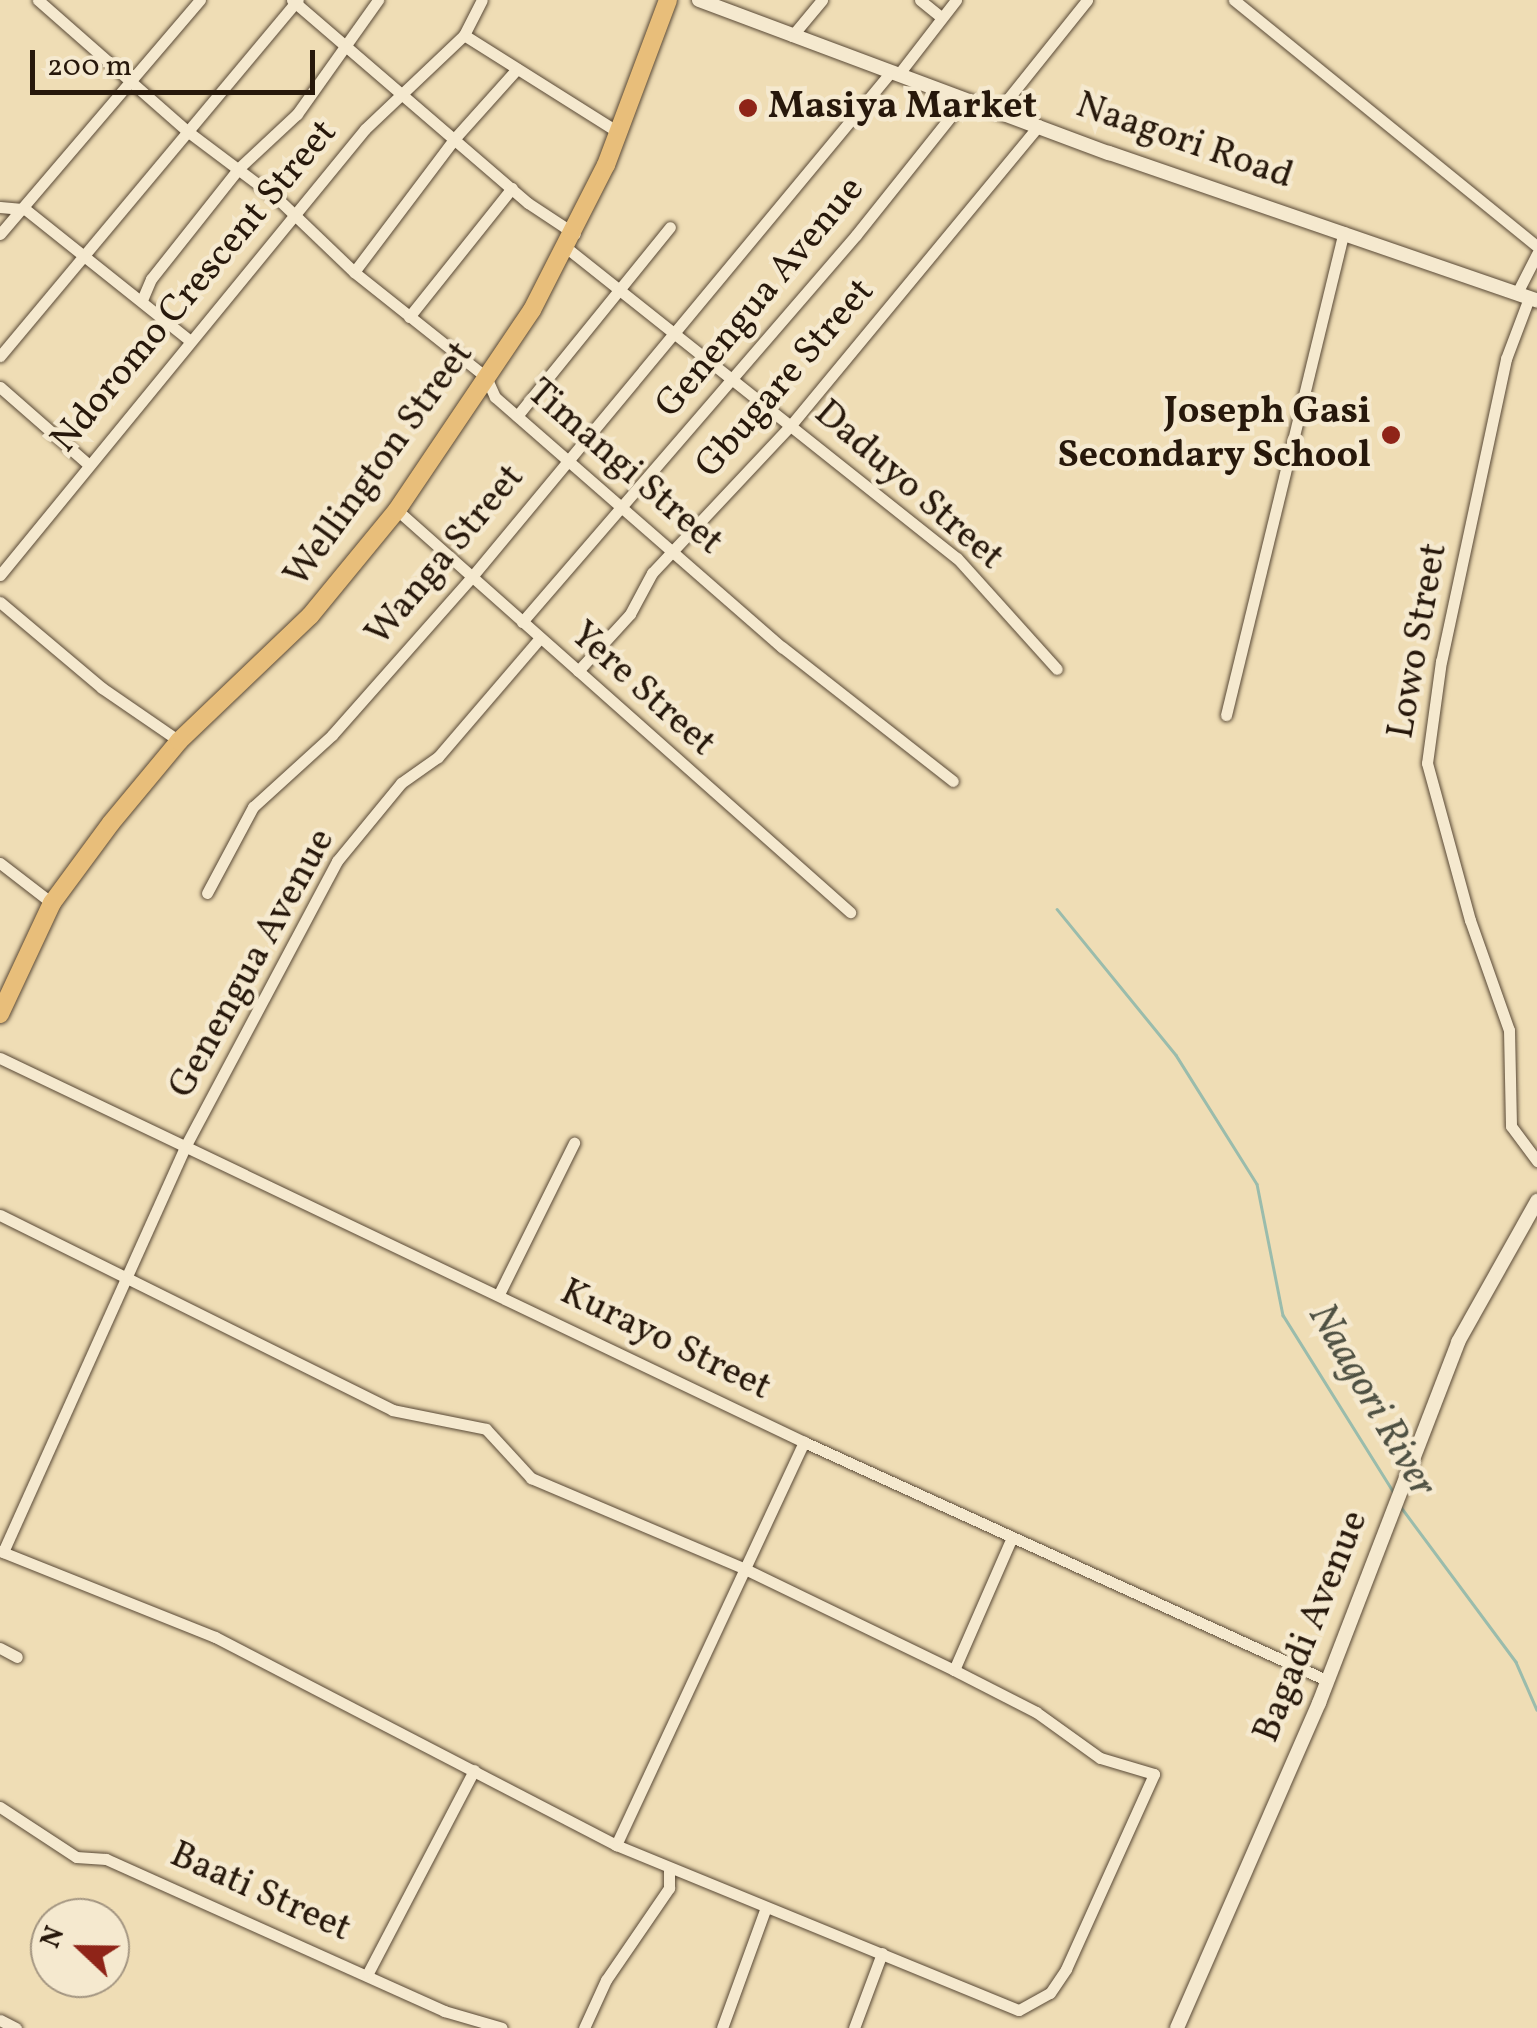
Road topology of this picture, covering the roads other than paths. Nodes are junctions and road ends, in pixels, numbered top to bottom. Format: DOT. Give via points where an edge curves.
graph roads {
  1 [pos="38,0"];
  2 [pos="200,0"];
  3 [pos="378,0"];
  4 [pos="482,0"];
  5 [pos="699,0"];
  6 [pos="822,0"];
  7 [pos="920,0"];
  8 [pos="956,0"];
  9 [pos="1087,0"];
  10 [pos="1234,0"];
  11 [pos="295,1"];
  12 [pos="665,1"];
  13 [pos="940,17"];
  14 [pos="464,35"];
  15 [pos="792,36"];
  16 [pos="351,45"];
  17 [pos="517,69"];
  18 [pos="894,74"];
  19 [pos="134,84"];
  20 [pos="403,92"];
  21 [pos="956,96"];
  22 [pos="999,110"];
  23 [pos="1040,125"];
  24 [pos="186,131"];
  25 [pos="618,132"];
  26 [pos="455,138"];
  27 [pos="239,168"];
  28 [pos="512,188"];
  29 [pos="0,207"];
  30 [pos="25,209"];
  31 [pos="294,218"];
  32 [pos="670,227"];
  33 [pos="1344,232"];
  34 [pos="0,234"];
  35 [pos="572,242"];
  36 [pos="1537,246"];
  37 [pos="1537,254"];
  38 [pos="86,257"];
  39 [pos="354,272"];
  40 [pos="620,286"];
  41 [pos="1528,297"];
  42 [pos="142,300"];
  43 [pos="410,317"];
  44 [pos="678,331"];
  45 [pos="188,338"];
  46 [pos="0,356"];
  47 [pos="486,376"];
  48 [pos="735,376"];
  49 [pos="0,387"];
  50 [pos="517,416"];
  51 [pos="791,425"];
  52 [pos="568,457"];
  53 [pos="88,464"];
  54 [pos="622,506"];
  55 [pos="397,510"];
  56 [pos="676,550"];
  57 [pos="0,575"];
  58 [pos="470,578"];
  59 [pos="0,602"];
  60 [pos="522,622"];
  61 [pos="539,640"];
  62 [pos="1057,669"];
  63 [pos="578,671"];
  64 [pos="1226,715"];
  65 [pos="179,742"];
  66 [pos="952,781"];
  67 [pos="0,864"];
  68 [pos="206,894"];
  69 [pos="52,903"];
  70 [pos="850,912"];
  71 [pos="0,1014"];
  72 [pos="0,1058"];
  73 [pos="574,1143"];
  74 [pos="186,1145"];
  75 [pos="1537,1161"];
  76 [pos="1537,1201"];
  77 [pos="0,1215"];
  78 [pos="127,1273"];
  79 [pos="500,1294"];
  80 [pos="804,1442"];
  81 [pos="1012,1536"];
  82 [pos="2,1552"];
  83 [pos="744,1568"];
  84 [pos="0,1648"];
  85 [pos="17,1657"];
  86 [pos="954,1670"];
  87 [pos="1324,1679"];
  88 [pos="474,1770"];
  89 [pos="0,1806"];
  90 [pos="616,1846"];
  91 [pos="669,1868"];
  92 [pos="766,1910"];
  93 [pos="882,1953"];
  94 [pos="368,1973"];
  95 [pos="0,2020"];
  96 [pos="16,2028"];
  97 [pos="502,2028"];
  98 [pos="584,2028"];
  99 [pos="722,2028"];
  100 [pos="854,2028"];
  101 [pos="1176,2028"];
  1 -- 19 [label="street, Timangi Street"];
  2 -- 19 [label="street"];
  3 -- 16 [label="street"];
  4 -- 14 [label="street, Ndoromo Crescent Street"];
  5 -- 15 [label="street, Naagori Road"];
  6 -- 15 [label="street"];
  7 -- 13 [label="street"];
  8 -- 13 [label="street, Wanga Street"];
  9 -- 22 [label="street"];
  10 -- 36 [label="street"];
  11 -- 16 [label="street, Daduyo Street"];
  11 -- 24 [label="street"];
  12 -- 25 [label="main road, Wellington Street"];
  13 -- 18 [label="street, Wanga Street"];
  14 -- 17 [label="street"];
  14 -- 20 [label="street, Ndoromo Crescent Street"];
  15 -- 18 [label="street, Naagori Road"];
  16 -- 20 [label="street, Daduyo Street"];
  16 -- 27 [label="street" via="297,114"];
  17 -- 25 [label="street"];
  17 -- 26 [label="street"];
  18 -- 21 [label="street, Naagori Road"];
  18 -- 44 [label="street, Wanga Street"];
  19 -- 24 [label="street, Timangi Street"];
  19 -- 30 [label="street"];
  20 -- 26 [label="street, Daduyo Street"];
  20 -- 31 [label="street, Ndoromo Crescent Street"];
  21 -- 22 [label="street, Naagori Road"];
  21 -- 48 [label="street, Genengua Avenue" via="951,116"];
  22 -- 23 [label="street, Naagori Road"];
  23 -- 33 [label="street, Naagori Road"];
  23 -- 51 [label="street, Gbugare Street"];
  24 -- 27 [label="street, Timangi Street"];
  24 -- 38 [label="street"];
  25 -- 35 [label="main road, Wellington Street"];
  26 -- 28 [label="street, Daduyo Street"];
  26 -- 39 [label="street"];
  27 -- 31 [label="street, Timangi Street"];
  27 -- 42 [label="street" via="151,279"];
  28 -- 35 [label="street, Daduyo Street"];
  28 -- 43 [label="street"];
  29 -- 30 [label="street"];
  30 -- 34 [label="street"];
  30 -- 38 [label="street"];
  31 -- 39 [label="street, Timangi Street"];
  31 -- 45 [label="street, Ndoromo Crescent Street"];
  32 -- 40 [label="street"];
  33 -- 41 [label="street, Naagori Road"];
  33 -- 64 [label="street"];
  35 -- 40 [label="street, Daduyo Street"];
  35 -- 47 [label="main road, Wellington Street"];
  37 -- 41 [label="street, Lowo Street"];
  38 -- 42 [label="street"];
  38 -- 46 [label="street"];
  39 -- 43 [label="street, Timangi Street"];
  40 -- 44 [label="street, Daduyo Street"];
  40 -- 50 [label="street"];
  41 -- 75 [label="street, Lowo Street" via="1506,359 1441,661 1427,764 1470,920 1510,1030 1511,1126"];
  42 -- 45 [label="street"];
  43 -- 47 [label="street, Timangi Street"];
  44 -- 48 [label="street, Daduyo Street"];
  44 -- 52 [label="street, Wanga Street"];
  45 -- 53 [label="street, Ndoromo Crescent Street"];
  47 -- 50 [label="street, Timangi Street" via="495,397"];
  47 -- 55 [label="main road, Wellington Street"];
  48 -- 51 [label="street, Daduyo Street"];
  48 -- 54 [label="street, Genengua Avenue"];
  49 -- 53 [label="street"];
  50 -- 52 [label="street, Timangi Street"];
  51 -- 56 [label="street, Gbugare Street"];
  51 -- 62 [label="street, Daduyo Street" via="957,558"];
  52 -- 54 [label="street, Timangi Street"];
  52 -- 58 [label="street, Wanga Street"];
  53 -- 57 [label="street, Ndoromo Crescent Street"];
  54 -- 56 [label="street, Timangi Street"];
  54 -- 60 [label="street, Genengua Avenue"];
  55 -- 58 [label="street, Yere Street"];
  55 -- 65 [label="main road, Wellington Street" via="299,628"];
  56 -- 63 [label="street, Gbugare Street"];
  56 -- 66 [label="street, Timangi Street" via="842,698"];
  58 -- 60 [label="street, Yere Street"];
  58 -- 68 [label="street, Wanga Street" via="332,735 253,808"];
  59 -- 65 [label="street"];
  60 -- 61 [label="street, Yere Street"];
  61 -- 63 [label="street, Yere Street"];
  61 -- 74 [label="street, Genengua Avenue" via="337,861"];
  63 -- 70 [label="street, Yere Street"];
  65 -- 69 [label="main road, Wellington Street"];
  67 -- 69 [label="street"];
  69 -- 71 [label="main road, Wellington Street"];
  72 -- 74 [label="street, Kurayo Street"];
  73 -- 79 [label="street"];
  74 -- 78 [label="street, Genengua Avenue"];
  74 -- 79 [label="street, Kurayo Street"];
  76 -- 87 [label="street, Bagadi Avenue" via="1458,1342"];
  77 -- 78 [label="street"];
  78 -- 82 [label="street, Genengua Avenue"];
  78 -- 83 [label="street" via="392,1410 486,1429 530,1478"];
  79 -- 80 [label="street, Kurayo Street"];
  80 -- 81 [label="street, Kurayo Street"];
  80 -- 83 [label="street"];
  81 -- 86 [label="street"];
  81 -- 87 [label="street, Kurayo Street"];
  82 -- 88 [label="street" via="215,1637 316,1695"];
  83 -- 86 [label="street"];
  83 -- 90 [label="street" via="688,1682 668,1746"];
  84 -- 85 [label="street"];
  86 -- 93 [label="street" via="1036,1712 1100,1758 1154,1774 1050,1993 1019,2010"];
  87 -- 101 [label="street, Bagadi Avenue"];
  88 -- 90 [label="street"];
  88 -- 94 [label="street"];
  89 -- 94 [label="street, Baati Street" via="76,1857 106,1859"];
  90 -- 91 [label="street"];
  91 -- 92 [label="street"];
  91 -- 98 [label="street" via="669,1888 606,1980"];
  92 -- 93 [label="street"];
  92 -- 99 [label="street"];
  93 -- 100 [label="street"];
  94 -- 97 [label="street, Baati Street" via="444,2012"];
  95 -- 96 [label="street"];
}
